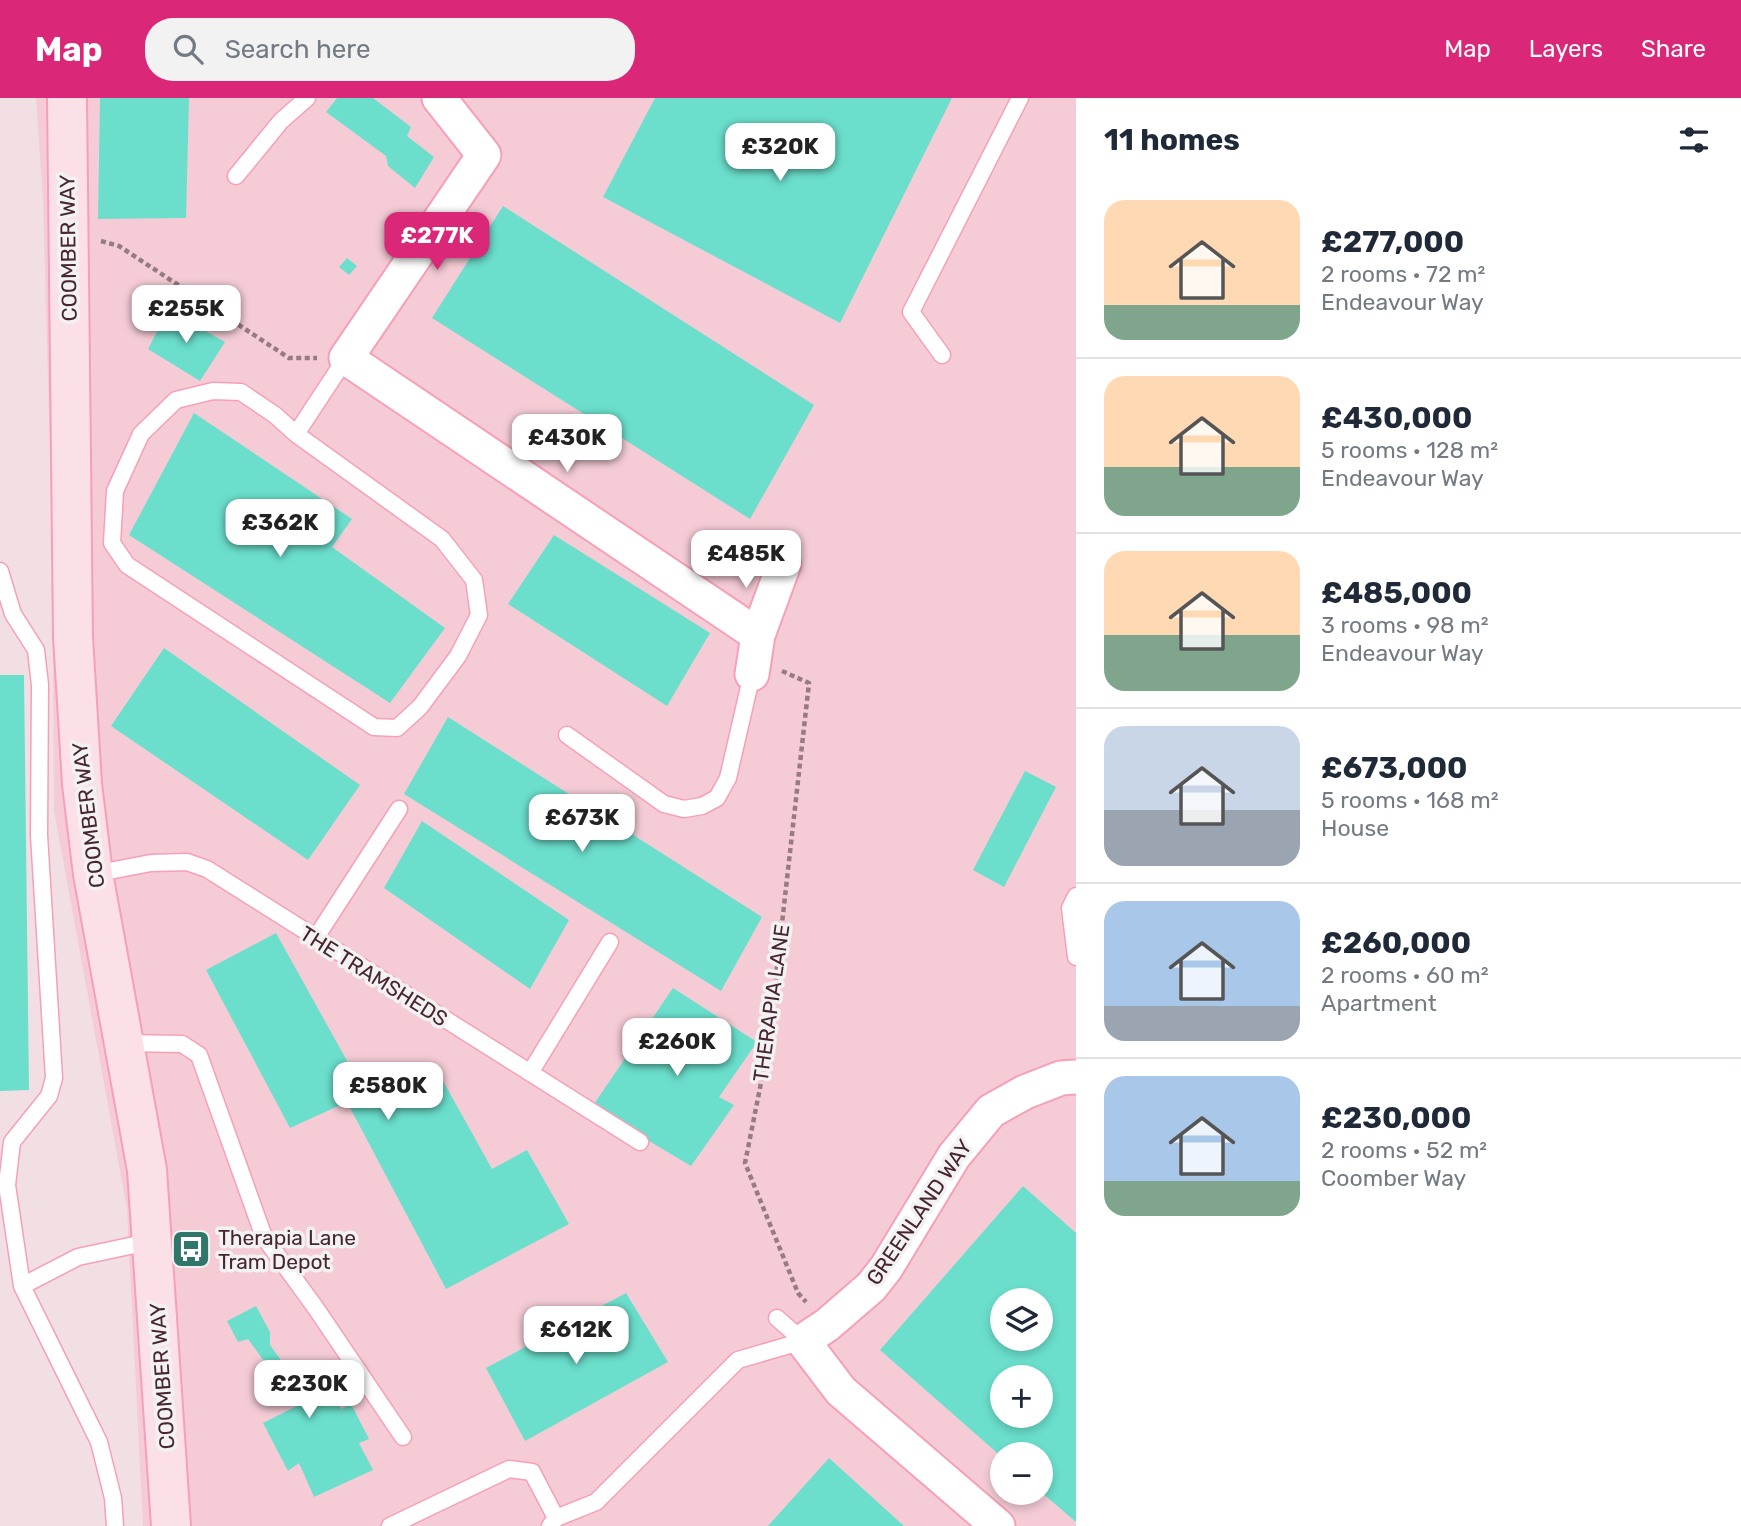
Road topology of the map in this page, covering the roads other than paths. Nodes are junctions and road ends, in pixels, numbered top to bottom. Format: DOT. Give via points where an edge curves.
graph roads {
  1 [pos="66,98"];
  2 [pos="307,98"];
  3 [pos="439,98"];
  4 [pos="1020,98"];
  5 [pos="236,176"];
  6 [pos="942,355"];
  7 [pos="346,358"];
  8 [pos="296,434"];
  9 [pos="784,564"];
  10 [pos="0,571"];
  11 [pos="755,656"];
  12 [pos="567,735"];
  13 [pos="399,809"];
  14 [pos="93,874"];
  15 [pos="1076,896"];
  16 [pos="315,939"];
  17 [pos="610,942"];
  18 [pos="1076,957"];
  19 [pos="125,1043"];
  20 [pos="530,1073"];
  21 [pos="1076,1077"];
  22 [pos="640,1142"];
  23 [pos="153,1241"];
  24 [pos="22,1286"];
  25 [pos="777,1318"];
  26 [pos="815,1333"];
  27 [pos="403,1437"];
  28 [pos="553,1522"];
  29 [pos="115,1526"];
  30 [pos="172,1526"];
  31 [pos="390,1526"];
  32 [pos="998,1526"];
  1 -- 14 [label="street, COOMBER WAY" via="73,637"];
  2 -- 5 [label="lane" via="281,121"];
  3 -- 7 [label="street" via="484,155"];
  4 -- 6 [label="lane" via="911,312"];
  7 -- 8 [label="lane"];
  7 -- 11 [label="street"];
  8 -- 8 [label="lane" via="241,392 213,390 176,400 141,434 115,491 112,543 127,565 374,727 397,727 420,707 458,656 479,615 474,580 442,539"];
  9 -- 11 [label="street"];
  10 -- 24 [label="lane" via="13,614 36,650 40,685 39,835 54,1078 49,1096 12,1142 7,1185"];
  11 -- 12 [label="lane" via="728,778 717,797 702,806 684,809 664,804"];
  13 -- 16 [label="lane"];
  14 -- 16 [label="lane, THE TRAMSHEDS" via="151,863 187,862 207,869"];
  14 -- 19 [label="street, COOMBER WAY"];
  15 -- 18 [label="lane" via="1070,908"];
  16 -- 20 [label="lane, THE TRAMSHEDS"];
  17 -- 20 [label="lane"];
  19 -- 23 [label="street, COOMBER WAY" via="145,1153"];
  19 -- 27 [label="lane" via="182,1044 199,1055 264,1237"];
  20 -- 22 [label="lane, THE TRAMSHEDS"];
  21 -- 26 [label="street, GREENLAND WAY" via="1025,1092 991,1111 954,1156 871,1287"];
  23 -- 24 [label="lane" via="78,1257"];
  23 -- 30 [label="street, COOMBER WAY"];
  24 -- 29 [label="lane" via="99,1442"];
  25 -- 26 [label="lane"];
  26 -- 28 [label="lane" via="738,1360 596,1502"];
  26 -- 32 [label="street" via="841,1391"];
  28 -- 31 [label="lane" via="532,1472 509,1469"];
}
